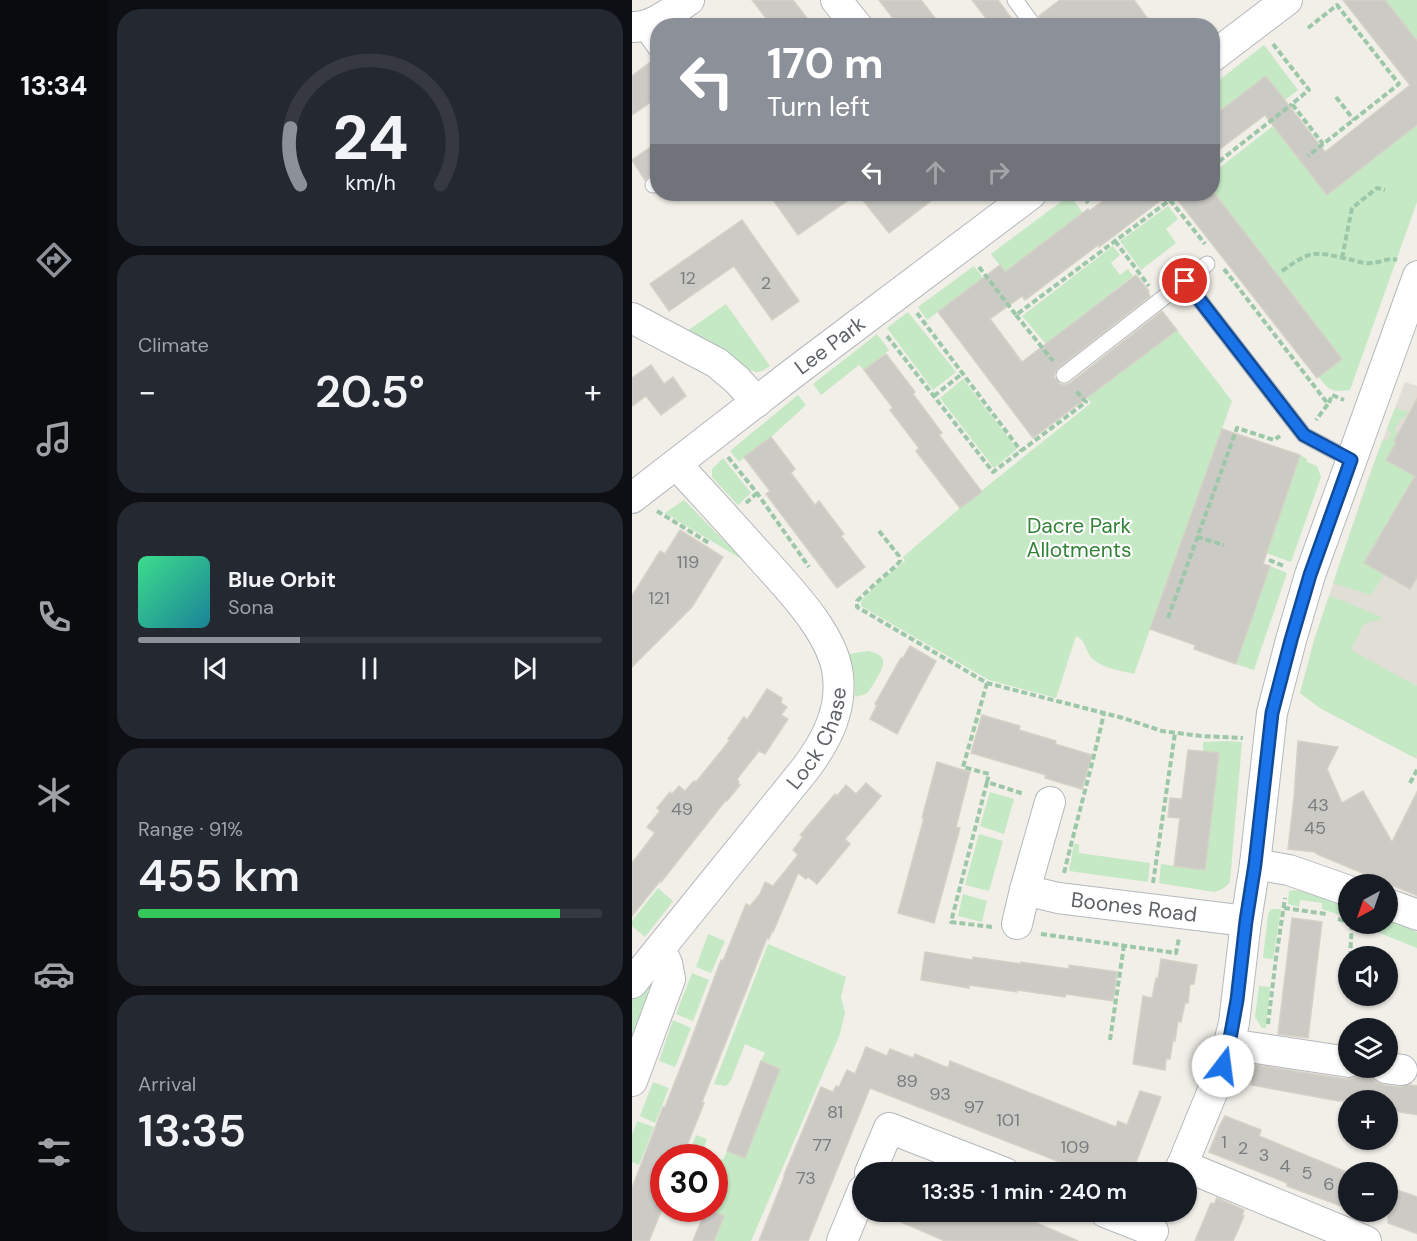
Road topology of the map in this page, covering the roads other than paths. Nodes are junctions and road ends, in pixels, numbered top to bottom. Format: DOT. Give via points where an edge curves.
graph roads {
  1 [pos="689,0"];
  2 [pos="836,0"];
  3 [pos="1021,2"];
  4 [pos="1273,12"];
  5 [pos="663,18"];
  6 [pos="851,18"];
  7 [pos="1030,18"];
  8 [pos="1220,51"];
  9 [pos="996,203"];
  10 [pos="1214,264"];
  11 [pos="1410,268"];
  12 [pos="1185,281"];
  13 [pos="632,318"];
  14 [pos="1064,375"];
  15 [pos="756,402"];
  16 [pos="1351,460"];
  17 [pos="676,464"];
  18 [pos="632,498"];
  19 [pos="1050,802"];
  20 [pos="1255,864"];
  21 [pos="1338,887"];
  22 [pos="1025,890"];
  23 [pos="1398,908"];
  24 [pos="1418,915"];
  25 [pos="1246,921"];
  26 [pos="1016,924"];
  27 [pos="660,950"];
  28 [pos="632,984"];
  29 [pos="1229,1044"];
  30 [pos="1338,1060"];
  31 [pos="632,1082"];
  32 [pos="875,1162"];
  33 [pos="977,1162"];
  34 [pos="1183,1162"];
  35 [pos="1197,1176"];
  36 [pos="852,1217"];
  37 [pos="1136,1222"];
  38 [pos="1155,1228"];
  39 [pos="842,1241"];
  40 [pos="1366,1241"];
  1 -- 5 [label="street"];
  2 -- 6 [label="street"];
  3 -- 7 [label="lane"];
  4 -- 8 [label="street"];
  9 -- 15 [label="street, Lee Park"];
  10 -- 12 [label="lane"];
  11 -- 16 [label="street"];
  12 -- 14 [label="lane"];
  12 -- 16 [label="lane" via="1300,430"];
  13 -- 15 [label="street" via="717,363"];
  15 -- 17 [label="street, Lee Park"];
  16 -- 20 [label="street" via="1310,575 1272,713"];
  17 -- 18 [label="street, Lee Park"];
  17 -- 27 [label="street, Lock Chase" via="821,630 838,674 838,695 823,744"];
  19 -- 22 [label="street"];
  20 -- 21 [label="street" via="1289,870"];
  20 -- 25 [label="street"];
  22 -- 25 [label="street, Boones Road" via="1058,898"];
  22 -- 26 [label="street"];
  23 -- 24 [label="street"];
  25 -- 29 [label="street"];
  27 -- 28 [label="street, Lock Chase"];
  27 -- 31 [label="street" via="670,979"];
  29 -- 30 [label="street"];
  29 -- 34 [label="street"];
  32 -- 33 [label="street" via="889,1128"];
  35 -- 40 [label="street"];
  36 -- 39 [label="street"];
  37 -- 38 [label="street"];
}
